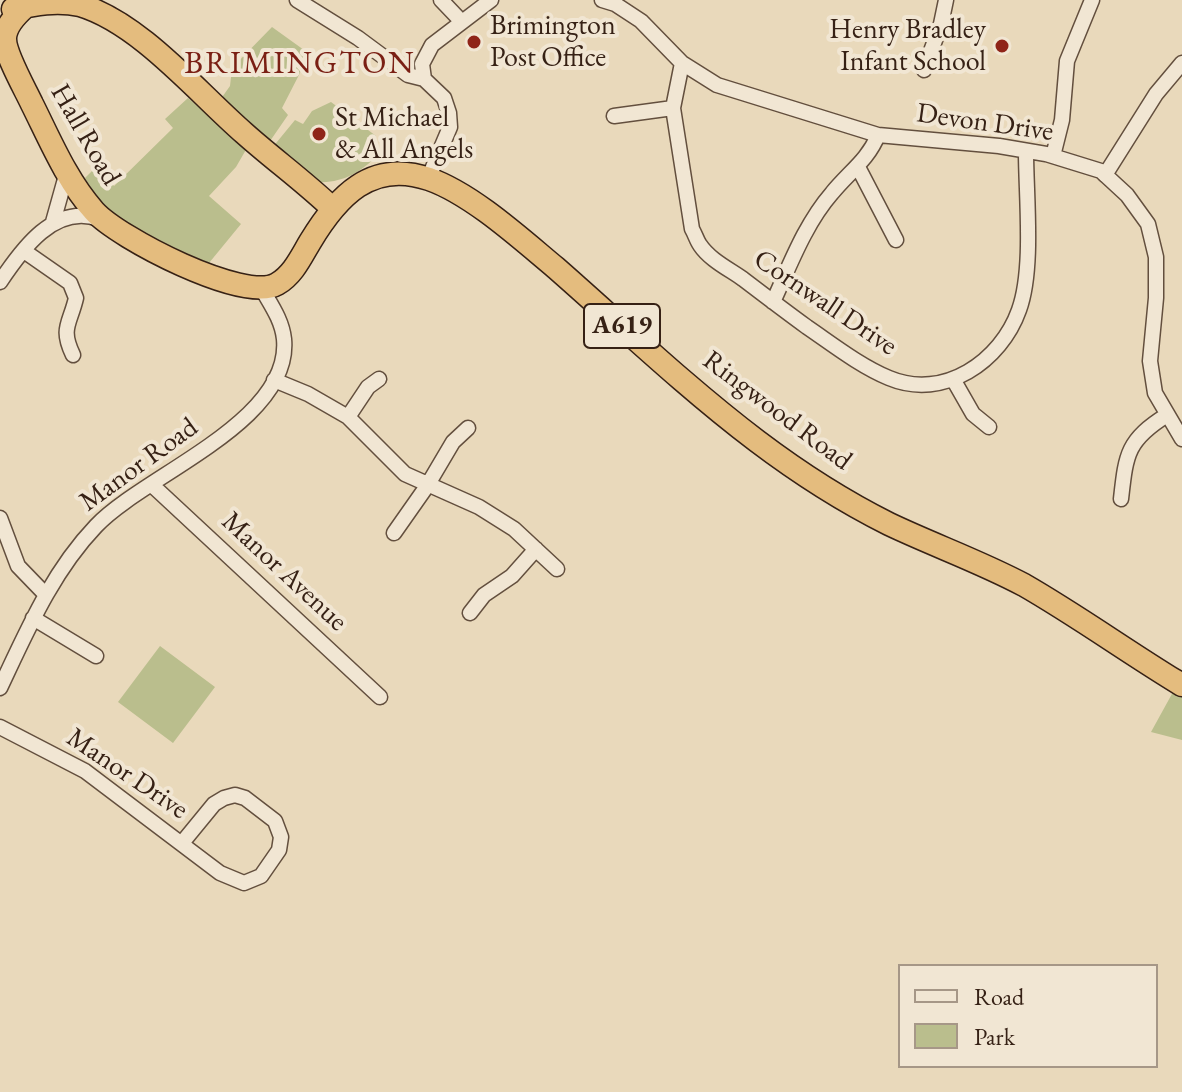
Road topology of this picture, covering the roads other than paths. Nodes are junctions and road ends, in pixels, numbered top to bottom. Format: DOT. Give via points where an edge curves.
graph roads {
  1 [pos="297,0"];
  2 [pos="441,0"];
  3 [pos="491,0"];
  4 [pos="602,0"];
  5 [pos="946,0"];
  6 [pos="1092,0"];
  7 [pos="25,7"];
  8 [pos="0,12"];
  9 [pos="462,22"];
  10 [pos="3,45"];
  11 [pos="682,63"];
  12 [pos="1182,63"];
  13 [pos="924,70"];
  14 [pos="424,79"];
  15 [pos="673,108"];
  16 [pos="614,116"];
  17 [pos="878,135"];
  18 [pos="1026,152"];
  19 [pos="1053,156"];
  20 [pos="858,167"];
  21 [pos="67,171"];
  22 [pos="1105,175"];
  23 [pos="428,179"];
  24 [pos="301,182"];
  25 [pos="356,185"];
  26 [pos="333,209"];
  27 [pos="103,221"];
  28 [pos="53,222"];
  29 [pos="896,240"];
  30 [pos="24,251"];
  31 [pos="0,282"];
  32 [pos="262,289"];
  33 [pos="773,302"];
  34 [pos="73,355"];
  35 [pos="379,379"];
  36 [pos="953,379"];
  37 [pos="274,380"];
  38 [pos="1167,415"];
  39 [pos="348,417"];
  40 [pos="989,427"];
  41 [pos="468,428"];
  42 [pos="1182,439"];
  43 [pos="152,485"];
  44 [pos="427,486"];
  45 [pos="1121,499"];
  46 [pos="0,518"];
  47 [pos="394,533"];
  48 [pos="536,549"];
  49 [pos="557,569"];
  50 [pos="46,595"];
  51 [pos="470,613"];
  52 [pos="33,618"];
  53 [pos="96,656"];
  54 [pos="1182,685"];
  55 [pos="0,688"];
  56 [pos="380,697"];
  57 [pos="0,727"];
  58 [pos="182,843"];
  1 -- 14 [label="street" via="408,75"];
  2 -- 9 [label="street"];
  3 -- 9 [label="street"];
  4 -- 11 [label="street, Devon Drive" via="641,21"];
  5 -- 13 [label="street"];
  6 -- 19 [label="street" via="1067,61"];
  7 -- 8 [label="highway"];
  7 -- 10 [label="highway, Hall Road" via="8,27"];
  7 -- 24 [label="highway" via="71,4 112,20"];
  9 -- 14 [label="street" via="432,45 422,64"];
  10 -- 21 [label="highway, Hall Road"];
  11 -- 15 [label="street, Cornwall Drive"];
  11 -- 17 [label="street, Devon Drive" via="717,85"];
  12 -- 22 [label="street"];
  14 -- 23 [label="street" via="444,98 450,127"];
  15 -- 16 [label="street"];
  15 -- 33 [label="street, Cornwall Drive" via="692,229 700,246"];
  17 -- 18 [label="street, Devon Drive"];
  17 -- 20 [label="street"];
  18 -- 19 [label="street, Devon Drive"];
  18 -- 36 [label="street, Cornwall Drive" via="1027,264 1019,310 994,353"];
  19 -- 22 [label="street, Devon Drive"];
  20 -- 29 [label="street"];
  20 -- 33 [label="street" via="811,223"];
  21 -- 27 [label="highway, Hall Road"];
  21 -- 28 [label="street"];
  22 -- 38 [label="street, Devon Drive" via="1148,224 1156,257 1150,361 1155,393"];
  23 -- 25 [label="highway, Ringwood Road / A619" via="395,174"];
  23 -- 54 [label="highway, Ringwood Road / A619" via="512,231 736,423 812,480 885,521 1023,585"];
  24 -- 25 [label="highway, Ringwood Road / A619"];
  24 -- 26 [label="highway"];
  25 -- 26 [label="highway"];
  26 -- 32 [label="highway" via="290,274"];
  27 -- 28 [label="street" via="78,215"];
  27 -- 32 [label="highway, Hall Road" via="177,262"];
  28 -- 30 [label="street"];
  30 -- 31 [label="street"];
  30 -- 34 [label="street" via="70,283 76,298 65,339"];
  32 -- 37 [label="street, Manor Road" via="280,321 284,342"];
  33 -- 36 [label="street, Cornwall Drive" via="891,379 925,385"];
  35 -- 39 [label="street"];
  36 -- 40 [label="street" via="973,414"];
  37 -- 39 [label="street"];
  37 -- 43 [label="street, Manor Road" via="252,413"];
  38 -- 42 [label="street, Devon Drive"];
  38 -- 45 [label="street" via="1146,428 1129,452"];
  39 -- 44 [label="street" via="405,474"];
  41 -- 44 [label="street" via="453,442"];
  43 -- 50 [label="street, Manor Road" via="98,524"];
  43 -- 56 [label="street, Manor Avenue"];
  44 -- 47 [label="street"];
  44 -- 48 [label="street" via="479,507"];
  46 -- 50 [label="street" via="18,566"];
  48 -- 49 [label="street"];
  48 -- 51 [label="street"];
  50 -- 52 [label="street, Manor Road"];
  52 -- 53 [label="street"];
  52 -- 55 [label="street, Manor Road"];
  57 -- 58 [label="street, Manor Drive" via="85,771"];
  58 -- 58 [label="street, Manor Drive" via="220,873 244,883 261,876 279,850 281,837 275,821 235,795 214,804"];
}
